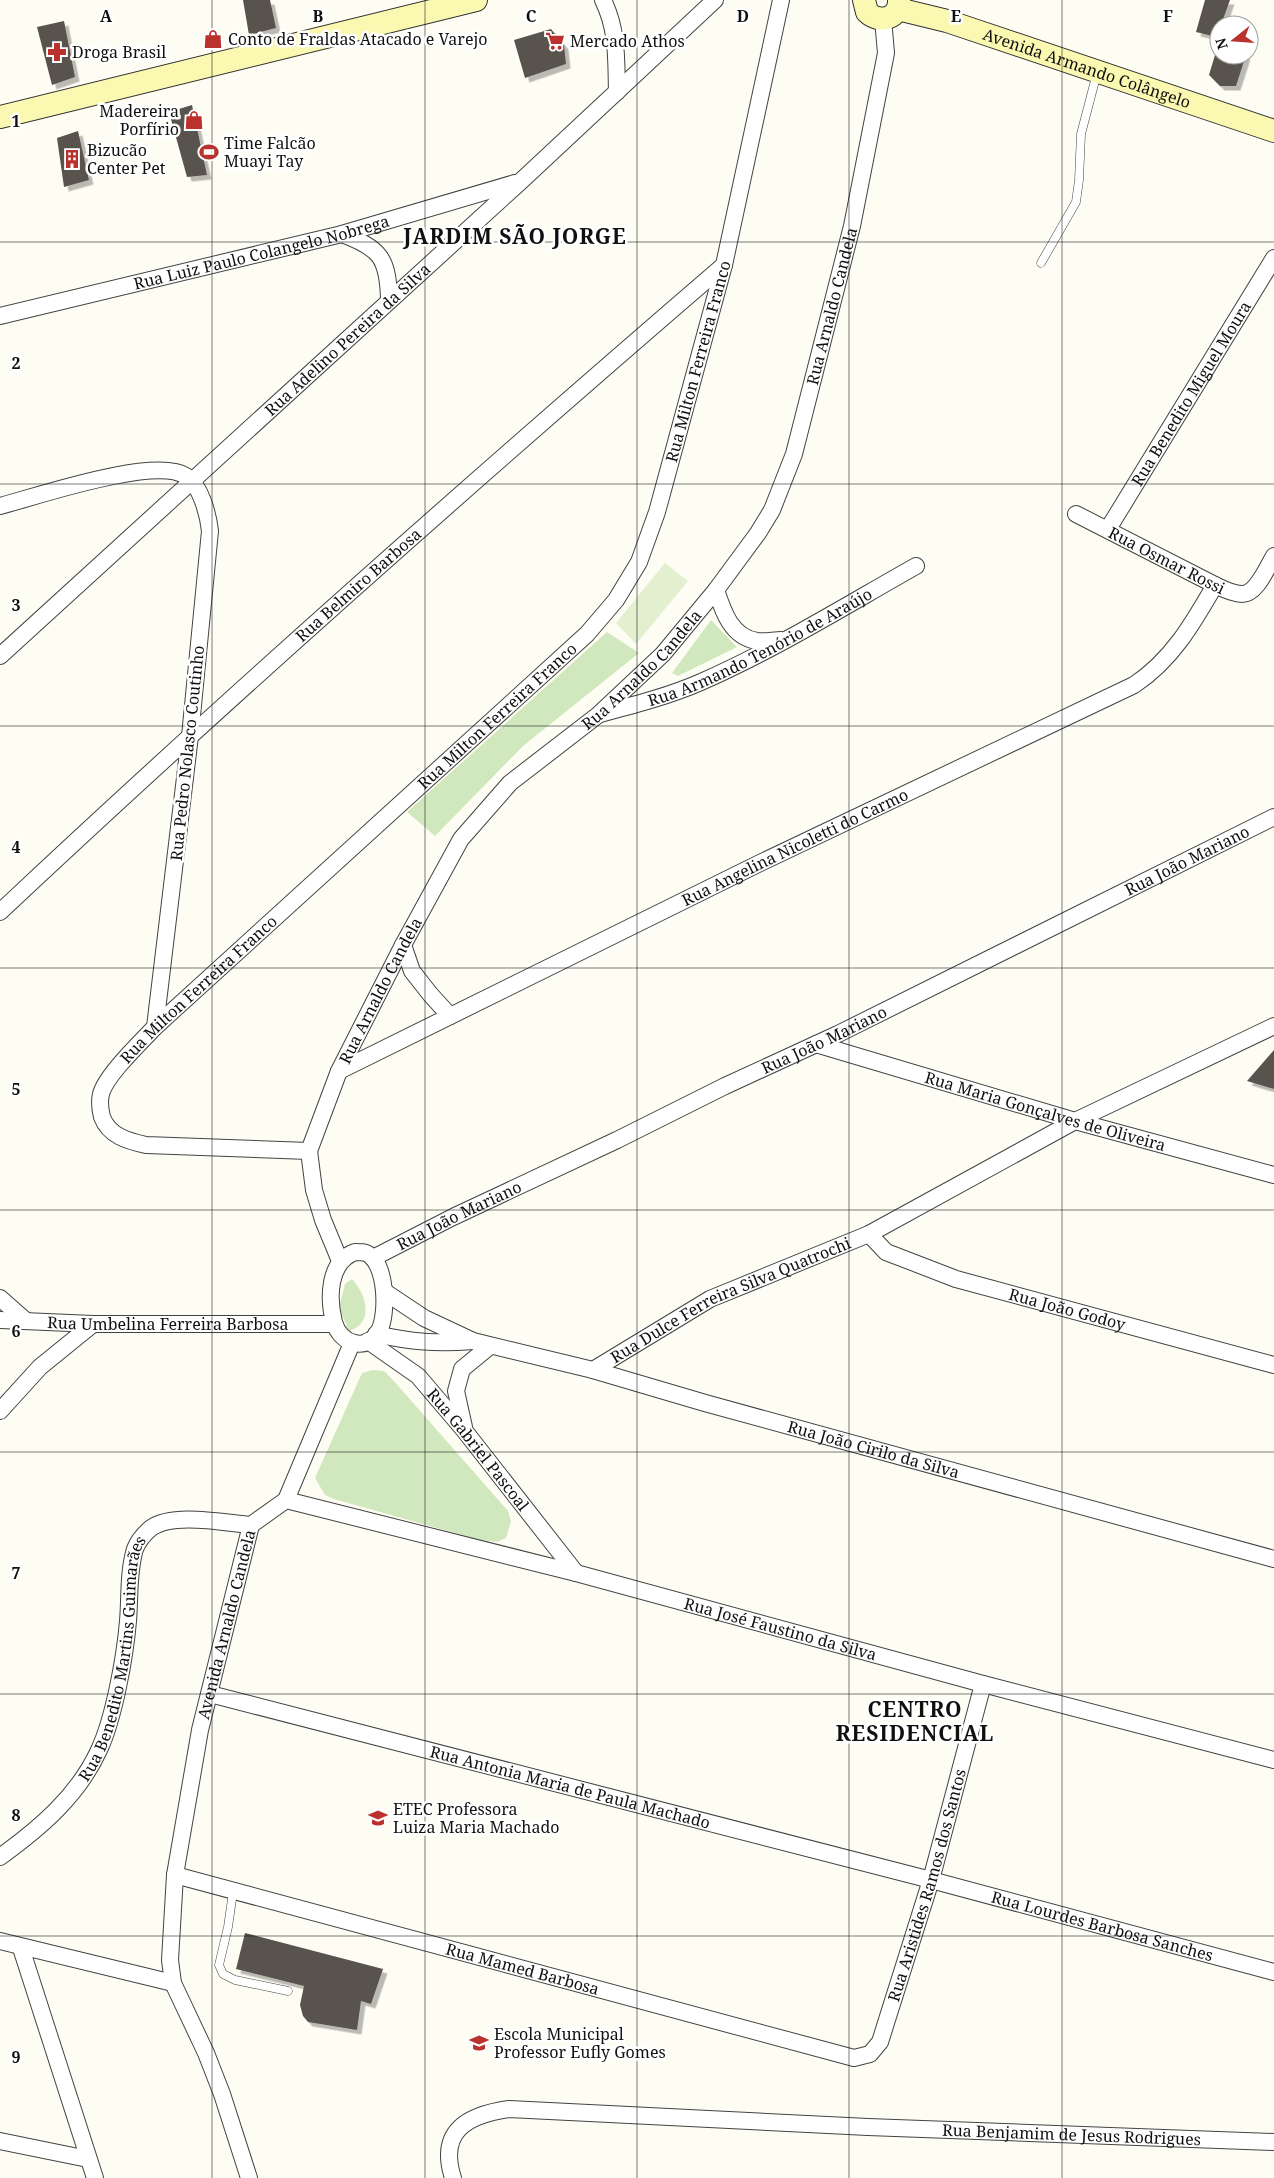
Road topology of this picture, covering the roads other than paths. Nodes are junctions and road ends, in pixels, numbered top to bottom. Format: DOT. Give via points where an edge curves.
graph roads {
  1 [pos="476,0"];
  2 [pos="603,0"];
  3 [pos="715,0"];
  4 [pos="781,0"];
  5 [pos="861,0"];
  6 [pos="435,5"];
  7 [pos="893,10"];
  8 [pos="1098,71"];
  9 [pos="617,92"];
  10 [pos="0,117"];
  11 [pos="1274,132"];
  12 [pos="520,182"];
  13 [pos="342,234"];
  14 [pos="1274,258"];
  15 [pos="1041,263"];
  16 [pos="724,264"];
  17 [pos="389,299"];
  18 [pos="0,316"];
  19 [pos="192,482"];
  20 [pos="0,506"];
  21 [pos="1076,514"];
  22 [pos="1108,529"];
  23 [pos="1274,556"];
  24 [pos="916,566"];
  25 [pos="1215,586"];
  26 [pos="716,590"];
  27 [pos="786,640"];
  28 [pos="0,656"];
  29 [pos="598,715"];
  30 [pos="190,736"];
  31 [pos="1274,817"];
  32 [pos="0,912"];
  33 [pos="403,945"];
  34 [pos="450,1016"];
  35 [pos="1274,1026"];
  36 [pos="155,1027"];
  37 [pos="816,1044"];
  38 [pos="339,1071"];
  39 [pos="1075,1121"];
  40 [pos="309,1151"];
  41 [pos="1274,1175"];
  42 [pos="869,1234"];
  43 [pos="373,1258"];
  44 [pos="340,1262"];
  45 [pos="385,1292"];
  46 [pos="0,1298"];
  47 [pos="0,1320"];
  48 [pos="26,1321"];
  49 [pos="93,1324"];
  50 [pos="334,1324"];
  51 [pos="365,1339"];
  52 [pos="473,1341"];
  53 [pos="490,1346"];
  54 [pos="1274,1365"];
  55 [pos="593,1370"];
  56 [pos="0,1411"];
  57 [pos="464,1430"];
  58 [pos="286,1500"];
  59 [pos="251,1525"];
  60 [pos="1274,1559"];
  61 [pos="576,1573"];
  62 [pos="983,1684"];
  63 [pos="210,1694"];
  64 [pos="1274,1760"];
  65 [pos="0,1857"];
  66 [pos="175,1875"];
  67 [pos="930,1880"];
  68 [pos="233,1892"];
  69 [pos="0,1941"];
  70 [pos="21,1948"];
  71 [pos="1274,1972"];
  72 [pos="173,1982"];
  73 [pos="288,1991"];
  74 [pos="870,2054"];
  75 [pos="0,2141"];
  76 [pos="1274,2142"];
  77 [pos="88,2159"];
  78 [pos="95,2178"];
  79 [pos="249,2178"];
  80 [pos="453,2178"];
  1 -- 6 [label="street"];
  2 -- 9 [label="street" via="612,19 616,40"];
  3 -- 9 [label="street, Rua Adelino Pereira da Silva"];
  4 -- 16 [label="street, Rua Milton Ferreira Franco"];
  5 -- 7 [label="street" via="871,16"];
  6 -- 10 [label="street"];
  7 -- 8 [label="street, Avenida Armando Colângelo" via="947,22"];
  7 -- 26 [label="street, Rua Arnaldo Candela" via="852,226 794,454 772,510"];
  8 -- 11 [label="street, Avenida Armando Colângelo"];
  8 -- 15 [label="lane" via="1081,134 1076,202"];
  9 -- 12 [label="street, Rua Adelino Pereira da Silva"];
  12 -- 13 [label="street, Rua Luiz Paulo Colangelo Nobrega"];
  12 -- 17 [label="street, Rua Adelino Pereira da Silva"];
  13 -- 17 [label="street" via="365,243 382,259 388,276"];
  13 -- 18 [label="street, Rua Luiz Paulo Colangelo Nobrega"];
  14 -- 22 [label="street, Rua Benedito Miguel Moura"];
  16 -- 30 [label="street, Rua Belmiro Barbosa"];
  16 -- 36 [label="street, Rua Milton Ferreira Franco" via="657,512 639,562 616,600 588,634"];
  17 -- 19 [label="street, Rua Adelino Pereira da Silva"];
  19 -- 20 [label="street" via="170,470 152,470"];
  19 -- 28 [label="street, Rua Adelino Pereira da Silva"];
  19 -- 30 [label="street, Rua Pedro Nolasco Coutinho" via="208,512 210,531"];
  21 -- 22 [label="street, Rua Osmar Rossi"];
  22 -- 25 [label="street, Rua Osmar Rossi"];
  23 -- 25 [label="street, Rua Osmar Rossi" via="1250,591 1242,594"];
  24 -- 27 [label="street, Rua Armando Tenório de Araújo"];
  25 -- 34 [label="street, Rua Angelina Nicoletti do Carmo" via="1183,639 1166,660 1134,685 760,863"];
  26 -- 27 [label="street" via="731,626 743,636 756,641"];
  26 -- 29 [label="street, Rua Arnaldo Candela" via="663,654"];
  27 -- 29 [label="street, Rua Armando Tenório de Araújo" via="701,682 649,702"];
  29 -- 33 [label="street, Rua Arnaldo Candela" via="510,783 491,802 461,839"];
  30 -- 32 [label="street, Rua Belmiro Barbosa"];
  30 -- 36 [label="street, Rua Pedro Nolasco Coutinho"];
  31 -- 37 [label="street, Rua João Mariano"];
  33 -- 34 [label="street" via="412,971"];
  33 -- 38 [label="street, Rua Arnaldo Candela"];
  34 -- 38 [label="street, Rua Angelina Nicoletti do Carmo"];
  35 -- 39 [label="street, Rua Dulce Ferreira Silva Quatrochi"];
  36 -- 40 [label="street, Rua Milton Ferreira Franco" via="109,1078 101,1093 100,1109 104,1122 116,1134 126,1141 146,1145"];
  37 -- 39 [label="street, Rua Maria Gonçalves de Oliveira"];
  37 -- 43 [label="street, Rua João Mariano"];
  38 -- 40 [label="street, Rua Arnaldo Candela"];
  39 -- 41 [label="street, Rua Maria Gonçalves de Oliveira"];
  39 -- 42 [label="street, Rua Dulce Ferreira Silva Quatrochi"];
  40 -- 44 [label="street, Rua Arnaldo Candela" via="314,1190"];
  42 -- 54 [label="street, Rua João Godoy" via="886,1252 956,1280"];
  42 -- 55 [label="street, Rua Dulce Ferreira Silva Quatrochi" via="710,1299"];
  43 -- 44 [label="street" via="366,1253 355,1252"];
  43 -- 45 [label="street"];
  44 -- 50 [label="street" via="331,1286"];
  45 -- 51 [label="street" via="382,1322"];
  45 -- 52 [label="street, Rua João Cirilo da Silva" via="424,1318"];
  46 -- 48 [label="street"];
  47 -- 48 [label="street, Rua Umbelina Ferreira Barbosa"];
  48 -- 49 [label="street, Rua Umbelina Ferreira Barbosa"];
  49 -- 50 [label="street, Rua Umbelina Ferreira Barbosa"];
  49 -- 56 [label="street" via="40,1368"];
  50 -- 51 [label="street" via="340,1335"];
  51 -- 52 [label="street, Rua João Cirilo da Silva" via="427,1344"];
  51 -- 57 [label="street, Rua Gabriel Pascoal" via="418,1376"];
  51 -- 58 [label="street"];
  52 -- 53 [label="street, Rua João Cirilo da Silva"];
  53 -- 55 [label="street, Rua João Cirilo da Silva"];
  53 -- 57 [label="street" via="462,1370 456,1391"];
  55 -- 60 [label="street, Rua João Cirilo da Silva"];
  57 -- 61 [label="street, Rua Gabriel Pascoal"];
  58 -- 59 [label="street, Avenida Arnaldo Candela"];
  58 -- 61 [label="street, Rua José Faustino da Silva"];
  59 -- 63 [label="street, Avenida Arnaldo Candela"];
  59 -- 65 [label="street, Rua Benedito Martins Guimarães" via="169,1520 152,1527 143,1536 132,1567 128,1623 113,1709 100,1749 62,1806"];
  61 -- 62 [label="street, Rua José Faustino da Silva"];
  62 -- 64 [label="street, Rua José Faustino da Silva"];
  62 -- 67 [label="street, Rua Aristides Ramos dos Santos"];
  63 -- 66 [label="street, Avenida Arnaldo Candela" via="200,1730"];
  63 -- 67 [label="street, Rua Antonia Maria de Paula Machado"];
  66 -- 68 [label="street, Rua Mamed Barbosa"];
  66 -- 72 [label="street, Avenida Arnaldo Candela" via="170,1937"];
  67 -- 71 [label="street, Rua Lourdes Barbosa Sanches"];
  67 -- 74 [label="street, Rua Aristides Ramos dos Santos" via="880,2042"];
  68 -- 73 [label="lane" via="220,1965 223,1974 235,1980"];
  68 -- 74 [label="street, Rua Mamed Barbosa" via="854,2058"];
  69 -- 70 [label="street"];
  70 -- 72 [label="street"];
  70 -- 77 [label="street"];
  72 -- 79 [label="street, Avenida Arnaldo Candela" via="219,2086"];
  75 -- 77 [label="street"];
  76 -- 80 [label="street, Rua Benjamim de Jesus Rodrigues" via="868,2127 509,2109 488,2112 456,2129 449,2146"];
  77 -- 78 [label="street"];
}
